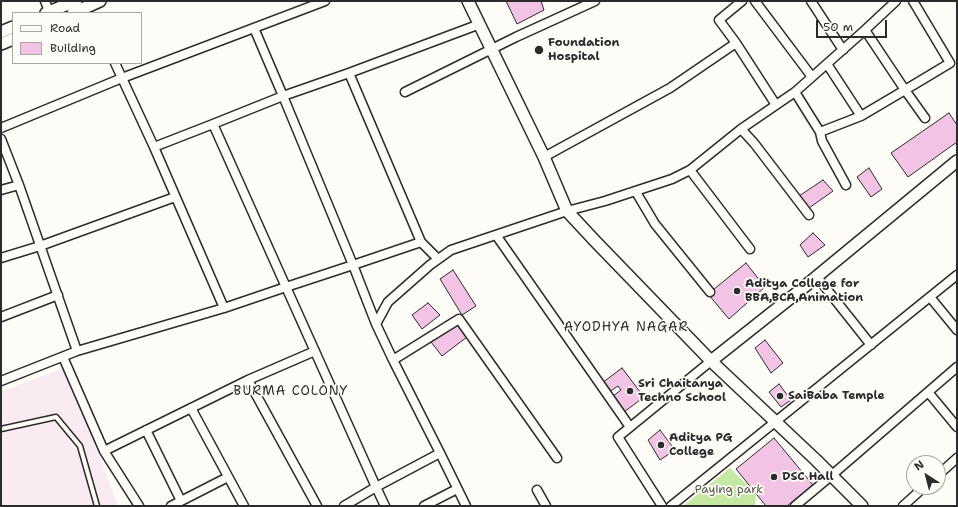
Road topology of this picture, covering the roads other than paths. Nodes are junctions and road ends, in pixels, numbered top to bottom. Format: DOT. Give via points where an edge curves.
graph roads {
  1 [pos="76,1"];
  2 [pos="325,1"];
  3 [pos="468,1"];
  4 [pos="595,1"];
  5 [pos="742,1"];
  6 [pos="755,1"];
  7 [pos="811,1"];
  8 [pos="896,1"];
  9 [pos="913,1"];
  10 [pos="94,5"];
  11 [pos="46,8"];
  12 [pos="75,12"];
  13 [pos="480,24"];
  14 [pos="12,27"];
  15 [pos="254,28"];
  16 [pos="865,30"];
  17 [pos="1,32"];
  18 [pos="12,39"];
  19 [pos="736,43"];
  20 [pos="1,44"];
  21 [pos="491,49"];
  22 [pos="843,50"];
  23 [pos="954,61"];
  24 [pos="115,64"];
  25 [pos="827,64"];
  26 [pos="349,73"];
  27 [pos="812,77"];
  28 [pos="122,78"];
  29 [pos="905,90"];
  30 [pos="405,92"];
  31 [pos="795,92"];
  32 [pos="283,96"];
  33 [pos="776,105"];
  34 [pos="861,116"];
  35 [pos="925,118"];
  36 [pos="214,124"];
  37 [pos="1,128"];
  38 [pos="741,129"];
  39 [pos="820,132"];
  40 [pos="1,139"];
  41 [pos="154,147"];
  42 [pos="544,157"];
  43 [pos="957,161"];
  44 [pos="690,170"];
  45 [pos="19,185"];
  46 [pos="846,185"];
  47 [pos="1,190"];
  48 [pos="636,192"];
  49 [pos="175,197"];
  50 [pos="567,211"];
  51 [pos="808,215"];
  52 [pos="496,235"];
  53 [pos="421,242"];
  54 [pos="40,246"];
  55 [pos="750,249"];
  56 [pos="1,258"];
  57 [pos="438,259"];
  58 [pos="353,265"];
  59 [pos="957,275"];
  60 [pos="817,277"];
  61 [pos="286,288"];
  62 [pos="710,292"];
  63 [pos="58,295"];
  64 [pos="930,297"];
  65 [pos="224,308"];
  66 [pos="1,317"];
  67 [pos="376,324"];
  68 [pos="957,330"];
  69 [pos="871,345"];
  70 [pos="77,351"];
  71 [pos="315,351"];
  72 [pos="63,357"];
  73 [pos="393,360"];
  74 [pos="711,361"];
  75 [pos="957,367"];
  76 [pos="248,380"];
  77 [pos="1,381"];
  78 [pos="928,392"];
  79 [pos="191,408"];
  80 [pos="776,422"];
  81 [pos="957,427"];
  82 [pos="630,428"];
  83 [pos="1,429"];
  84 [pos="146,430"];
  85 [pos="104,451"];
  86 [pos="440,453"];
  87 [pos="557,458"];
  88 [pos="957,458"];
  89 [pos="946,468"];
  90 [pos="832,476"];
  91 [pos="228,477"];
  92 [pos="376,487"];
  93 [pos="457,489"];
  94 [pos="537,490"];
  95 [pos="915,495"];
  96 [pos="181,501"];
  97 [pos="97,506"];
  98 [pos="139,506"];
  99 [pos="171,506"];
  100 [pos="244,506"];
  101 [pos="317,506"];
  102 [pos="344,506"];
  103 [pos="385,506"];
  104 [pos="424,506"];
  105 [pos="466,506"];
  106 [pos="546,506"];
  107 [pos="662,506"];
  108 [pos="672,506"];
  109 [pos="795,506"];
  110 [pos="862,506"];
  111 [pos="903,506"];
  1 -- 11 [label="street"];
  2 -- 15 [label="street"];
  3 -- 13 [label="street"];
  4 -- 21 [label="street"];
  5 -- 19 [label="street" via="719,20"];
  6 -- 27 [label="street"];
  7 -- 22 [label="street"];
  8 -- 16 [label="street"];
  9 -- 23 [label="street"];
  10 -- 12 [label="street"];
  13 -- 21 [label="street"];
  13 -- 26 [label="street"];
  14 -- 17 [label="street"];
  15 -- 28 [label="street"];
  15 -- 32 [label="street"];
  16 -- 22 [label="street"];
  16 -- 29 [label="street"];
  18 -- 20 [label="street"];
  19 -- 33 [label="street"];
  19 -- 42 [label="street" via="670,88"];
  21 -- 30 [label="street"];
  21 -- 42 [label="street"];
  22 -- 25 [label="street"];
  23 -- 29 [label="street"];
  24 -- 28 [label="street"];
  25 -- 27 [label="street"];
  25 -- 34 [label="street"];
  26 -- 32 [label="street"];
  26 -- 53 [label="street"];
  27 -- 31 [label="street"];
  28 -- 37 [label="street"];
  28 -- 41 [label="street"];
  29 -- 34 [label="street"];
  29 -- 35 [label="street"];
  31 -- 33 [label="street"];
  31 -- 39 [label="street"];
  32 -- 36 [label="street"];
  32 -- 58 [label="street"];
  33 -- 38 [label="street"];
  34 -- 39 [label="street"];
  36 -- 41 [label="street"];
  36 -- 61 [label="street"];
  38 -- 44 [label="street"];
  38 -- 51 [label="street" via="764,155"];
  39 -- 46 [label="street" via="822,141"];
  40 -- 45 [label="street"];
  41 -- 49 [label="street"];
  42 -- 50 [label="street"];
  43 -- 60 [label="street"];
  44 -- 48 [label="street"];
  44 -- 55 [label="street"];
  45 -- 47 [label="street"];
  45 -- 54 [label="street"];
  48 -- 50 [label="street"];
  48 -- 62 [label="street" via="655,224"];
  49 -- 54 [label="street"];
  49 -- 65 [label="street"];
  50 -- 52 [label="street"];
  50 -- 74 [label="street"];
  52 -- 57 [label="street" via="451,250"];
  52 -- 82 [label="street"];
  53 -- 57 [label="street"];
  53 -- 58 [label="street"];
  54 -- 56 [label="street"];
  54 -- 63 [label="street"];
  57 -- 67 [label="street" via="388,302"];
  58 -- 61 [label="street"];
  58 -- 67 [label="street"];
  59 -- 64 [label="street"];
  60 -- 69 [label="street"];
  60 -- 74 [label="street"];
  61 -- 65 [label="street"];
  61 -- 71 [label="street"];
  63 -- 66 [label="street"];
  63 -- 70 [label="street"];
  64 -- 68 [label="street"];
  64 -- 69 [label="street"];
  65 -- 70 [label="street"];
  67 -- 73 [label="street"];
  69 -- 80 [label="street"];
  70 -- 72 [label="street"];
  71 -- 76 [label="street"];
  71 -- 92 [label="street"];
  72 -- 77 [label="street"];
  72 -- 85 [label="street"];
  73 -- 86 [label="street"];
  73 -- 87 [label="street" via="459,319"];
  74 -- 80 [label="street"];
  74 -- 82 [label="street"];
  75 -- 78 [label="street"];
  76 -- 79 [label="street"];
  76 -- 101 [label="street"];
  78 -- 81 [label="street"];
  78 -- 90 [label="street"];
  79 -- 84 [label="street"];
  79 -- 91 [label="street"];
  80 -- 90 [label="street"];
  80 -- 108 [label="street"];
  82 -- 107 [label="street" via="618,437"];
  83 -- 97 [label="lane" via="56,417 80,446"];
  84 -- 85 [label="street"];
  84 -- 96 [label="street"];
  85 -- 98 [label="street"];
  86 -- 92 [label="street"];
  86 -- 93 [label="street"];
  88 -- 89 [label="street"];
  90 -- 109 [label="street"];
  90 -- 110 [label="street"];
  91 -- 96 [label="street"];
  91 -- 100 [label="street"];
  92 -- 102 [label="street"];
  92 -- 103 [label="street"];
  93 -- 104 [label="street"];
  93 -- 105 [label="street"];
  94 -- 106 [label="street"];
  95 -- 111 [label="street"];
  96 -- 99 [label="street"];
}
